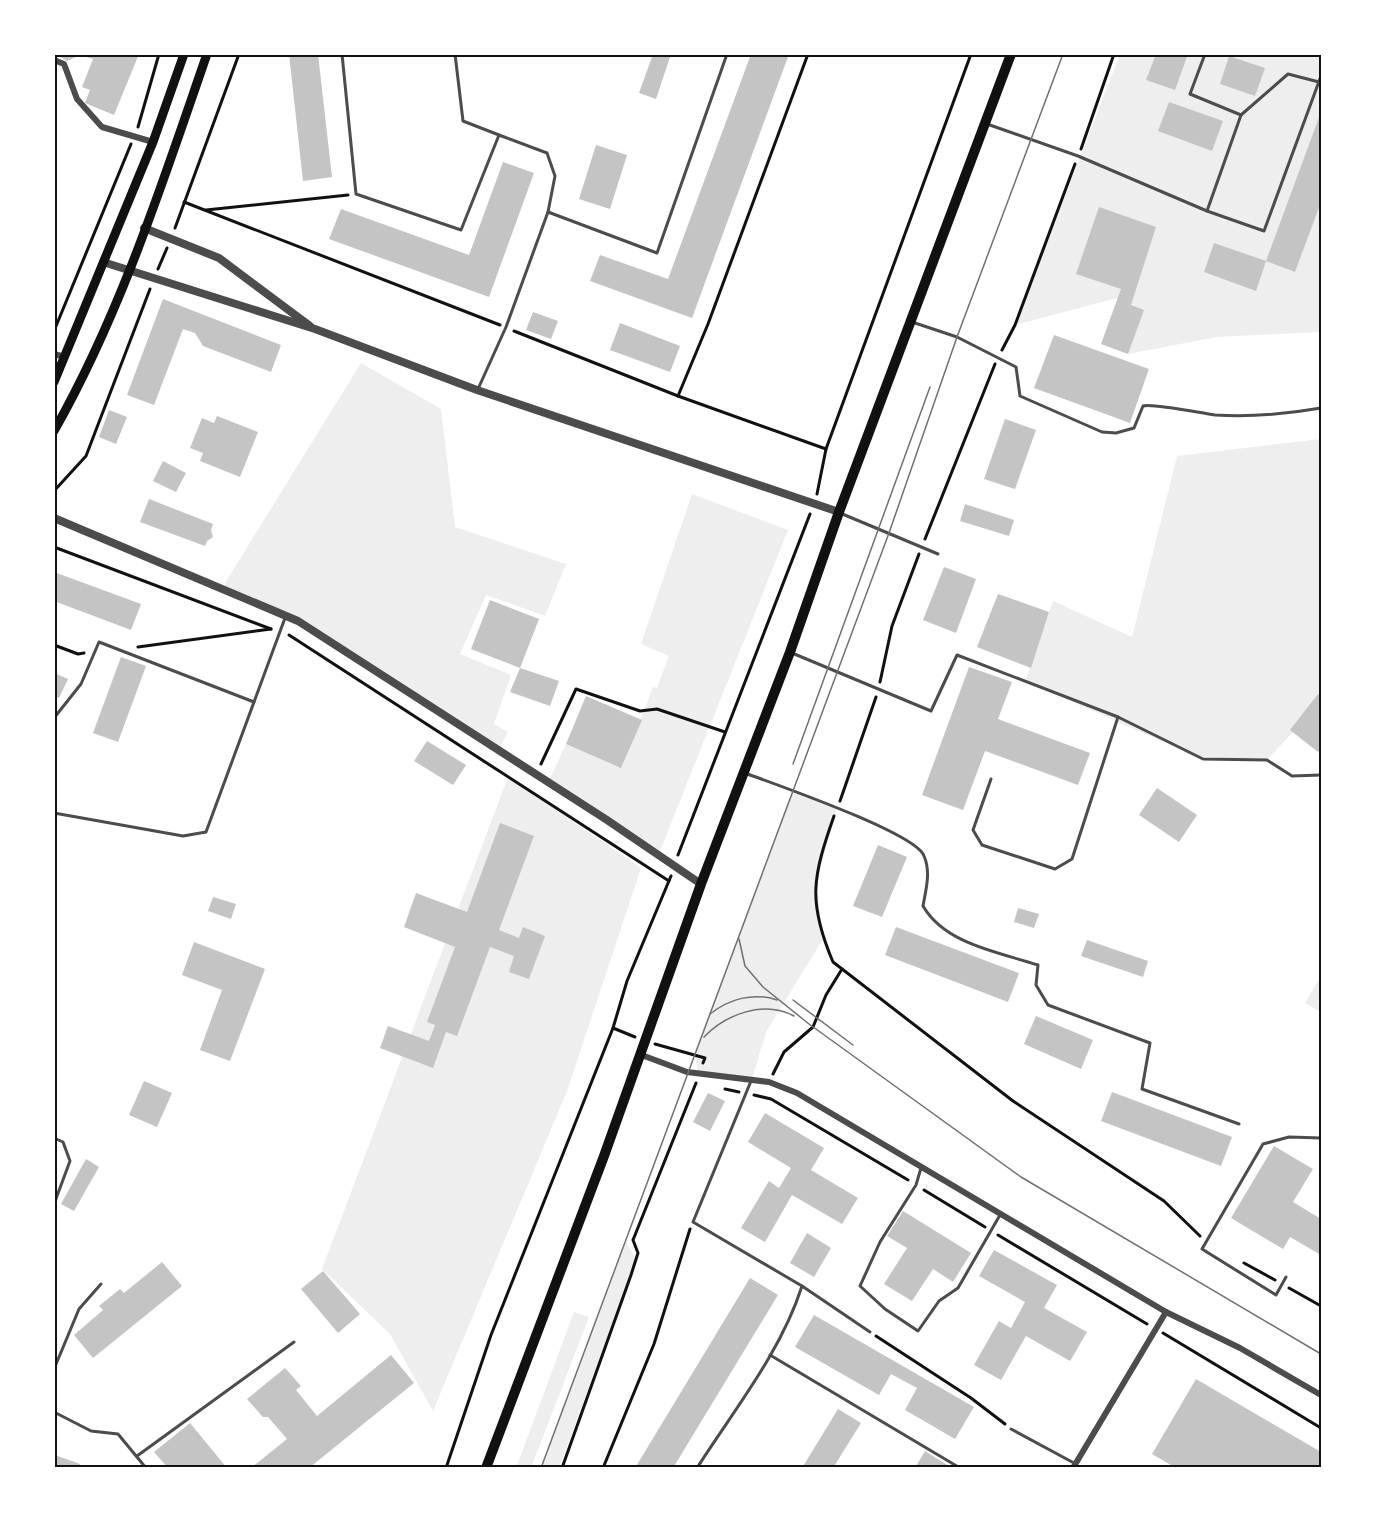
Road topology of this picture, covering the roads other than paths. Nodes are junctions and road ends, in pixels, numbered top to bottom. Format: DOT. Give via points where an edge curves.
graph roads {
  1 [pos="184,54"];
  2 [pos="207,54"];
  3 [pos="342,54"];
  4 [pos="455,54"];
  5 [pos="727,54"];
  6 [pos="1011,54"];
  7 [pos="1205,54"];
  8 [pos="54,60"];
  9 [pos="1321,76"];
  10 [pos="1319,82"];
  11 [pos="1241,115"];
  12 [pos="985,123"];
  13 [pos="499,135"];
  14 [pos="153,142"];
  15 [pos="1207,211"];
  16 [pos="548,212"];
  17 [pos="144,228"];
  18 [pos="103,262"];
  19 [pos="129,270"];
  20 [pos="910,321"];
  21 [pos="315,329"];
  22 [pos="54,354"];
  23 [pos="65,357"];
  24 [pos="54,382"];
  25 [pos="477,390"];
  26 [pos="1321,408"];
  27 [pos="54,431"];
  28 [pos="838,512"];
  29 [pos="54,518"];
  30 [pos="938,554"];
  31 [pos="286,615"];
  32 [pos="790,652"];
  33 [pos="254,702"];
  34 [pos="1118,717"];
  35 [pos="54,718"];
  36 [pos="744,772"];
  37 [pos="1321,775"];
  38 [pos="991,779"];
  39 [pos="54,813"];
  40 [pos="701,884"];
  41 [pos="639,1054"];
  42 [pos="752,1078"];
  43 [pos="1239,1124"];
  44 [pos="54,1138"];
  45 [pos="1321,1138"];
  46 [pos="921,1168"];
  47 [pos="54,1204"];
  48 [pos="1000,1215"];
  49 [pos="1286,1277"];
  50 [pos="100,1284"];
  51 [pos="802,1286"];
  52 [pos="1166,1312"];
  53 [pos="870,1332"];
  54 [pos="294,1342"];
  55 [pos="770,1355"];
  56 [pos="54,1369"];
  57 [pos="1321,1395"];
  58 [pos="54,1412"];
  59 [pos="1011,1429"];
  60 [pos="137,1456"];
  61 [pos="1074,1466"];
  62 [pos="146,1468"];
  63 [pos="486,1468"];
  64 [pos="697,1468"];
  65 [pos="960,1468"];
  1 -- 14 [label="main road"];
  2 -- 17 [label="main road"];
  3 -- 13 [label="lane" via="356,194 461,230"];
  4 -- 13 [label="lane" via="463,121"];
  5 -- 16 [label="lane" via="657,253"];
  6 -- 12 [label="main road"];
  7 -- 11 [label="lane" via="1190,94"];
  8 -- 14 [label="street" via="64,64 77,99 102,127"];
  9 -- 10 [label="lane"];
  10 -- 11 [label="lane" via="1288,74"];
  10 -- 15 [label="lane" via="1264,231"];
  11 -- 15 [label="lane"];
  12 -- 15 [label="lane" via="1078,156"];
  12 -- 20 [label="main road"];
  13 -- 16 [label="lane" via="547,153 555,176"];
  14 -- 18 [label="main road"];
  16 -- 25 [label="lane" via="506,327"];
  17 -- 19 [label="main road"];
  17 -- 21 [label="street" via="219,258"];
  18 -- 19 [label="street"];
  18 -- 23 [label="main road"];
  19 -- 21 [label="street"];
  19 -- 27 [label="main road" via="74,396"];
  20 -- 26 [label="lane" via="957,337 1016,367 1020,396 1102,432 1134,428 1143,406 1149,404 1218,415"];
  20 -- 28 [label="main road"];
  21 -- 25 [label="street"];
  22 -- 23 [label="street"];
  23 -- 24 [label="main road"];
  25 -- 28 [label="street"];
  28 -- 30 [label="lane"];
  28 -- 32 [label="main road"];
  29 -- 31 [label="street"];
  31 -- 33 [label="lane"];
  31 -- 40 [label="street"];
  32 -- 34 [label="lane" via="932,711 957,655"];
  32 -- 36 [label="main road"];
  33 -- 35 [label="lane" via="99,642 81,684"];
  33 -- 39 [label="lane" via="206,832 183,836"];
  34 -- 37 [label="lane" via="1203,759 1267,760 1292,776"];
  34 -- 38 [label="lane" via="1072,859 1055,869 982,845 973,830"];
  36 -- 40 [label="main road"];
  36 -- 43 [label="lane" via="837,808 909,842 924,854 928,876 923,906 931,920 951,935 1038,965 1036,985 1048,1005 1150,1043 1142,1089"];
  40 -- 41 [label="main road"];
  41 -- 42 [label="street" via="699,1074"];
  41 -- 63 [label="main road"];
  42 -- 46 [label="street" via="797,1093"];
  42 -- 51 [label="lane" via="693,1222"];
  44 -- 47 [label="lane" via="63,1142 70,1161"];
  45 -- 49 [label="lane" via="1289,1137 1263,1144 1202,1250 1276,1295"];
  46 -- 48 [label="street"];
  46 -- 48 [label="lane" via="916,1185 880,1242 860,1286 918,1331 939,1301 958,1288"];
  48 -- 52 [label="street"];
  50 -- 56 [label="lane" via="79,1309"];
  51 -- 53 [label="lane"];
  51 -- 55 [label="lane" via="794,1312"];
  52 -- 57 [label="street" via="1240,1348"];
  52 -- 61 [label="street"];
  54 -- 60 [label="lane"];
  55 -- 64 [label="lane"];
  55 -- 65 [label="lane"];
  58 -- 60 [label="lane" via="91,1431 118,1434"];
  59 -- 61 [label="lane"];
  60 -- 62 [label="lane"];
}
